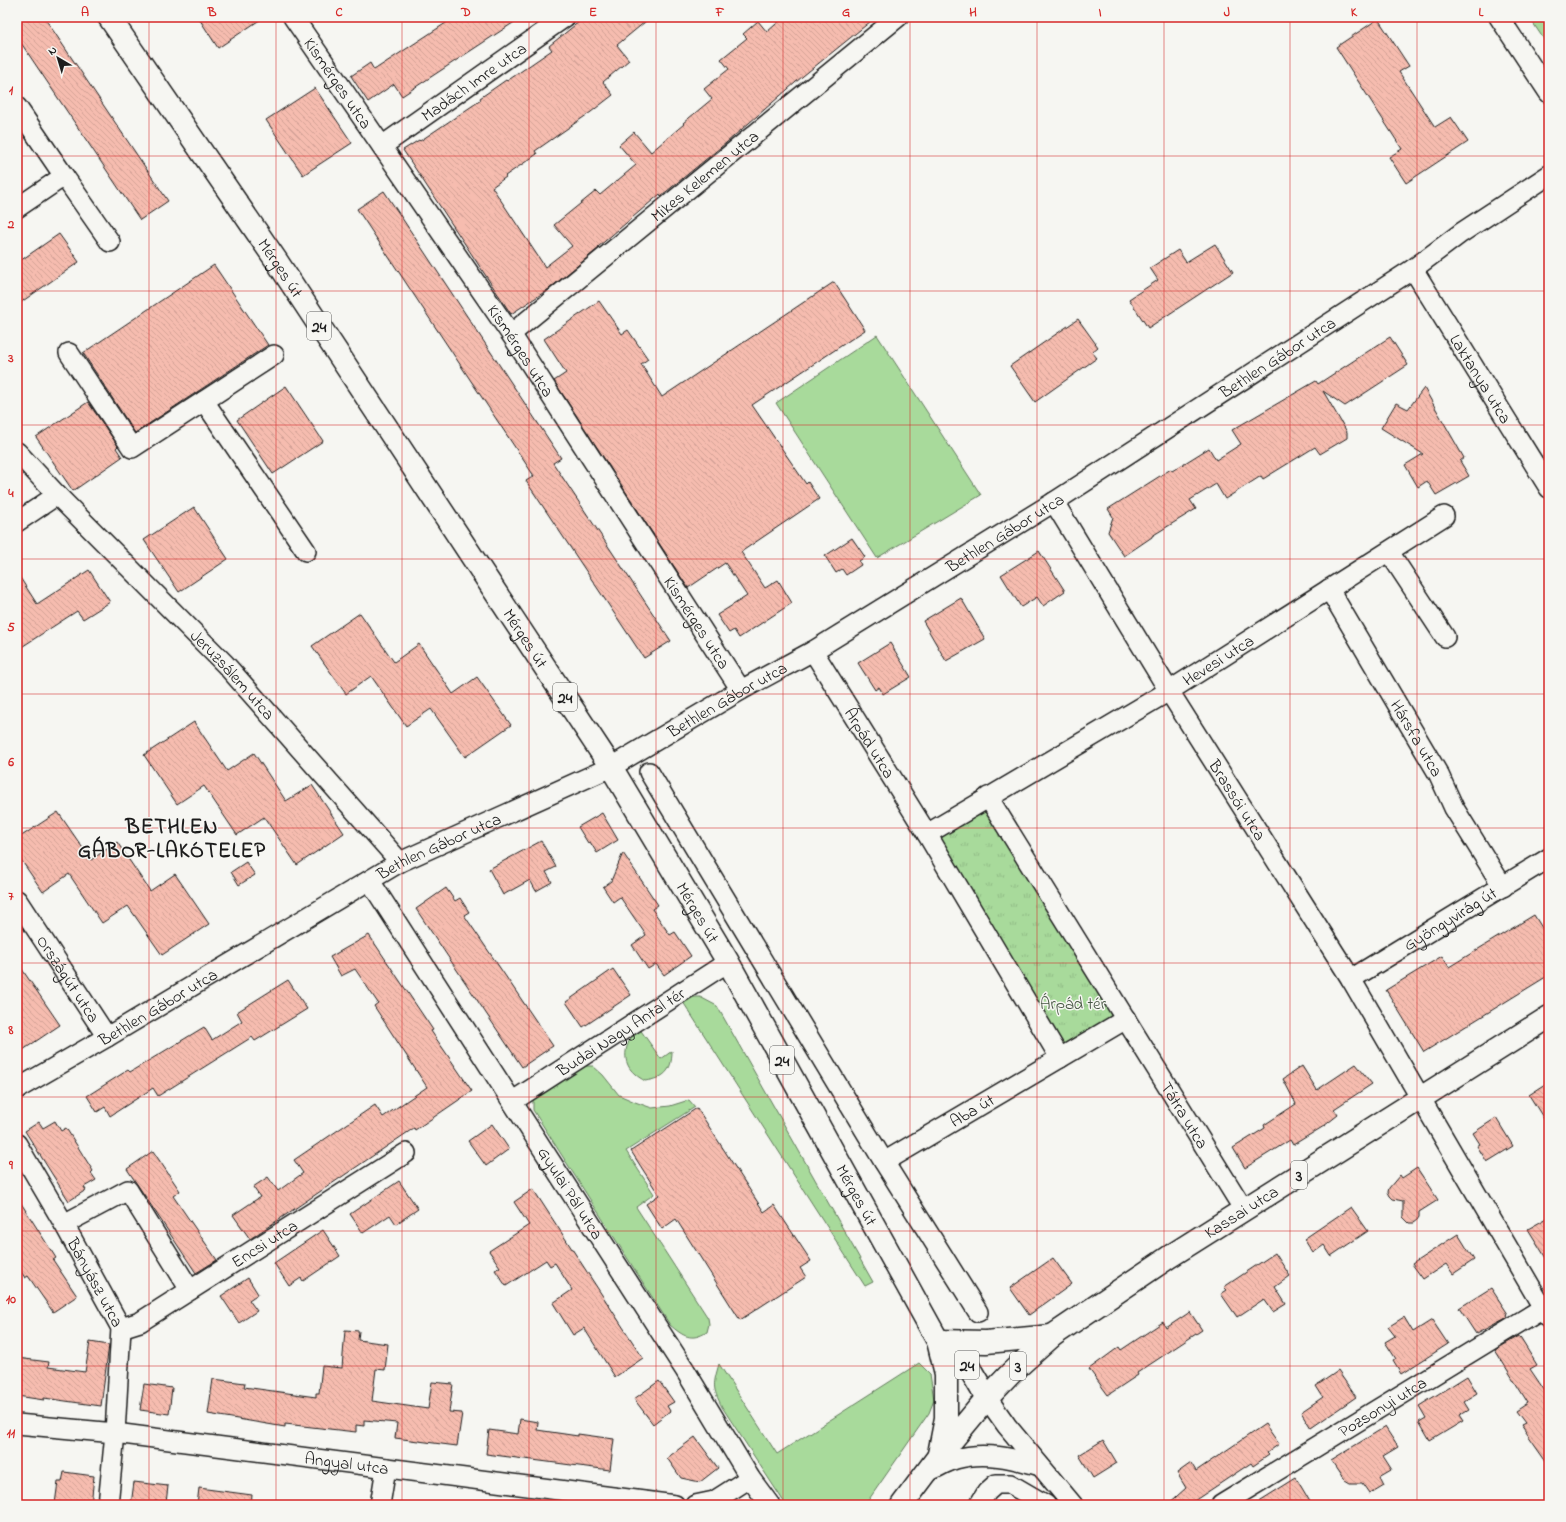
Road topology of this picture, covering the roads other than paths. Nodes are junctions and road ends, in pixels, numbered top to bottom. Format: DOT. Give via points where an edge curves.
graph roads {
  1 [pos="109,17"];
  2 [pos="293,17"];
  3 [pos="565,17"];
  4 [pos="898,17"];
  5 [pos="1498,17"];
  6 [pos="1549,93"];
  7 [pos="17,107"];
  8 [pos="382,146"];
  9 [pos="1549,175"];
  10 [pos="64,176"];
  11 [pos="17,208"];
  12 [pos="110,242"];
  13 [pos="1413,269"];
  14 [pos="511,334"];
  15 [pos="69,353"];
  16 [pos="274,355"];
  17 [pos="204,401"];
  18 [pos="17,452"];
  19 [pos="1549,488"];
  20 [pos="57,495"];
  21 [pos="1054,502"];
  22 [pos="1444,516"];
  23 [pos="17,522"];
  24 [pos="306,551"];
  25 [pos="1389,552"];
  26 [pos="1329,589"];
  27 [pos="1445,637"];
  28 [pos="812,651"];
  29 [pos="741,690"];
  30 [pos="1168,691"];
  31 [pos="611,767"];
  32 [pos="649,772"];
  33 [pos="988,797"];
  34 [pos="927,834"];
  35 [pos="1549,858"];
  36 [pos="400,862"];
  37 [pos="370,881"];
  38 [pos="1503,886"];
  39 [pos="17,900"];
  40 [pos="728,962"];
  41 [pos="1350,979"];
  42 [pos="1549,1017"];
  43 [pos="1126,1019"];
  44 [pos="107,1037"];
  45 [pos="1060,1058"];
  46 [pos="17,1089"];
  47 [pos="1421,1098"];
  48 [pos="513,1100"];
  49 [pos="17,1144"];
  50 [pos="406,1154"];
  51 [pos="884,1162"];
  52 [pos="1244,1210"];
  53 [pos="64,1224"];
  54 [pos="190,1290"];
  55 [pos="978,1312"];
  56 [pos="1546,1313"];
  57 [pos="121,1328"];
  58 [pos="1052,1336"];
  59 [pos="938,1341"];
  60 [pos="987,1398"];
  61 [pos="17,1424"];
  62 [pos="116,1433"];
  63 [pos="933,1464"];
  64 [pos="1040,1466"];
  65 [pos="386,1468"];
  66 [pos="750,1478"];
  67 [pos="108,1505"];
  68 [pos="380,1505"];
  69 [pos="675,1505"];
  70 [pos="695,1505"];
  71 [pos="770,1505"];
  72 [pos="902,1505"];
  73 [pos="979,1505"];
  74 [pos="1046,1505"];
  75 [pos="1073,1505"];
  76 [pos="1221,1505"];
  1 -- 31 [label="main road, Mérges út / 24" via="276,260"];
  2 -- 8 [label="street, Kismérges utca"];
  3 -- 8 [label="street, Madách Imre utca"];
  4 -- 14 [label="street, Mikes Kelemen utca"];
  5 -- 6 [label="street"];
  7 -- 10 [label="street"];
  8 -- 14 [label="street, Kismérges utca"];
  9 -- 13 [label="street, Bethlen Gábor utca" via="1461,233"];
  10 -- 11 [label="street"];
  10 -- 12 [label="street"];
  13 -- 19 [label="street, Laktanya utca"];
  13 -- 21 [label="street, Bethlen Gábor utca"];
  14 -- 29 [label="street, Kismérges utca"];
  15 -- 17 [label="street" via="132,448"];
  16 -- 17 [label="street"];
  17 -- 24 [label="street"];
  18 -- 20 [label="street, Jeruzsálem utca"];
  20 -- 23 [label="street"];
  20 -- 36 [label="street, Jeruzsálem utca" via="225,664"];
  21 -- 28 [label="street, Bethlen Gábor utca"];
  21 -- 30 [label="street, Brassói utca"];
  22 -- 25 [label="street, Hevesi utca"];
  25 -- 26 [label="street, Hevesi utca"];
  25 -- 27 [label="street"];
  26 -- 30 [label="street, Hevesi utca"];
  26 -- 38 [label="street, Hársfa utca" via="1439,775 1454,808"];
  28 -- 29 [label="street, Bethlen Gábor utca"];
  28 -- 34 [label="street, Árpád utca"];
  29 -- 31 [label="street, Bethlen Gábor utca"];
  30 -- 33 [label="street, Hevesi utca"];
  30 -- 41 [label="street, Brassói utca"];
  31 -- 36 [label="street, Bethlen Gábor utca"];
  31 -- 40 [label="main road, Mérges út / 24"];
  32 -- 51 [label="street, Mérges út"];
  33 -- 34 [label="street"];
  33 -- 43 [label="street"];
  34 -- 45 [label="street"];
  35 -- 38 [label="street, Gyöngyvirág út"];
  36 -- 37 [label="street, Bethlen Gábor utca"];
  37 -- 44 [label="street, Bethlen Gábor utca"];
  37 -- 48 [label="street, Gyulai Pál utca"];
  38 -- 41 [label="street, Gyöngyvirág út"];
  39 -- 44 [label="street, Országút utca"];
  40 -- 48 [label="street, Budai Nagy Antal tér"];
  40 -- 59 [label="main road, Mérges út / 24"];
  41 -- 47 [label="street, Brassói utca"];
  42 -- 47 [label="main road, Kassai utca / 3"];
  43 -- 45 [label="street"];
  43 -- 52 [label="street, Tátra utca"];
  44 -- 46 [label="street, Bethlen Gábor utca"];
  45 -- 51 [label="street, Aba út"];
  47 -- 52 [label="main road, Kassai utca / 3"];
  47 -- 56 [label="street, Brassói utca"];
  48 -- 66 [label="street, Gyulai Pál utca" via="685,1370"];
  49 -- 53 [label="street, Bányász utca"];
  50 -- 54 [label="street, Encsi utca"];
  51 -- 55 [label="street, Mérges út"];
  52 -- 58 [label="main road, Kassai utca / 3"];
  53 -- 54 [label="street" via="128,1190"];
  53 -- 57 [label="street, Bányász utca"];
  54 -- 57 [label="street, Encsi utca" via="140,1322"];
  56 -- 76 [label="street, Pozsonyi utca"];
  57 -- 62 [label="street, Bányász utca"];
  58 -- 59 [label="main road" via="986,1342"];
  58 -- 60 [label="main road, Kassai utca / 3" via="1012,1371"];
  59 -- 60 [label="main road, Mérges út / 24" via="965,1361"];
  59 -- 63 [label="main road" via="946,1374 946,1418"];
  60 -- 63 [label="main road, 3"];
  60 -- 64 [label="street"];
  61 -- 62 [label="street, Angyal utca"];
  62 -- 65 [label="street, Angyal utca"];
  62 -- 67 [label="street, Bányász utca"];
  63 -- 64 [label="street" via="982,1455 1004,1456"];
  63 -- 72 [label="main road, 3"];
  64 -- 75 [label="street"];
  65 -- 68 [label="street"];
  65 -- 69 [label="street, Angyal utca"];
  66 -- 70 [label="street" via="714,1501"];
  66 -- 71 [label="street, Gyulai Pál utca"];
  73 -- 74 [label="street" via="996,1484 1010,1484"];
}
